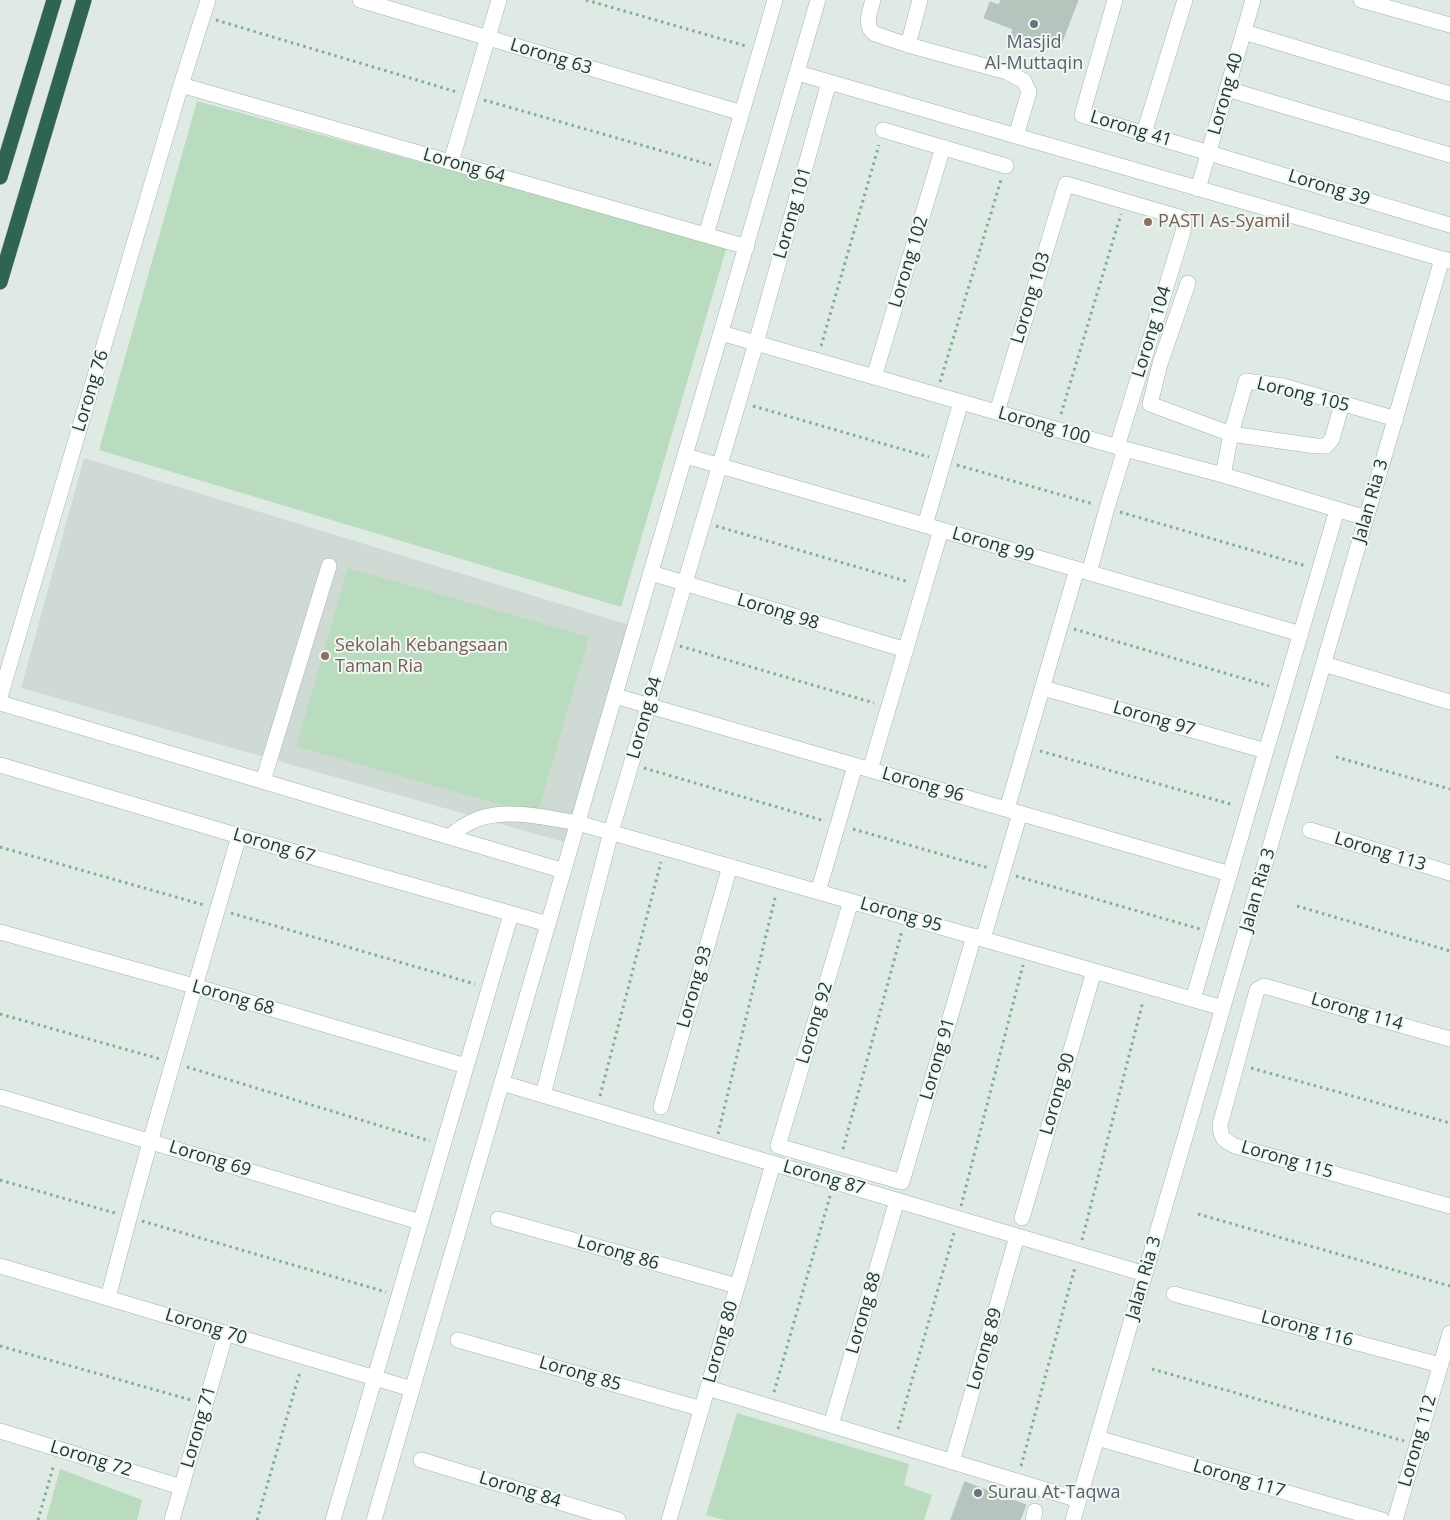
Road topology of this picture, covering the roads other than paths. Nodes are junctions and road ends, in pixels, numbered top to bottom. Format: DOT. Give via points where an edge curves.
graph roads {
  1 [pos="54,0"];
  2 [pos="84,0"];
  3 [pos="208,0"];
  4 [pos="360,0"];
  5 [pos="499,0"];
  6 [pos="775,0"];
  7 [pos="818,0"];
  8 [pos="874,0"];
  9 [pos="920,0"];
  10 [pos="1115,0"];
  11 [pos="1184,0"];
  12 [pos="1253,0"];
  13 [pos="1361,0"];
  14 [pos="1450,25"];
  15 [pos="1244,32"];
  16 [pos="488,38"];
  17 [pos="908,45"];
  18 [pos="798,73"];
  19 [pos="829,82"];
  20 [pos="182,85"];
  21 [pos="1227,89"];
  22 [pos="1450,94"];
  23 [pos="742,114"];
  24 [pos="883,130"];
  25 [pos="1144,133"];
  26 [pos="1016,136"];
  27 [pos="943,148"];
  28 [pos="1209,152"];
  29 [pos="1450,155"];
  30 [pos="451,162"];
  31 [pos="1006,166"];
  32 [pos="0,177"];
  33 [pos="1198,189"];
  34 [pos="1182,218"];
  35 [pos="1450,225"];
  36 [pos="706,235"];
  37 [pos="747,247"];
  38 [pos="1446,260"];
  39 [pos="0,282"];
  40 [pos="1188,283"];
  41 [pos="721,333"];
  42 [pos="756,343"];
  43 [pos="874,377"];
  44 [pos="962,402"];
  45 [pos="1342,404"];
  46 [pos="997,412"];
  47 [pos="1396,419"];
  48 [pos="1231,434"];
  49 [pos="1121,448"];
  50 [pos="686,456"];
  51 [pos="720,466"];
  52 [pos="1223,475"];
  53 [pos="1337,510"];
  54 [pos="1366,518"];
  55 [pos="926,525"];
  56 [pos="941,530"];
  57 [pos="329,566"];
  58 [pos="1083,571"];
  59 [pos="651,573"];
  60 [pos="685,584"];
  61 [pos="1300,634"];
  62 [pos="906,650"];
  63 [pos="1324,664"];
  64 [pos="1043,688"];
  65 [pos="615,696"];
  66 [pos="0,697"];
  67 [pos="1450,702"];
  68 [pos="0,703"];
  69 [pos="648,706"];
  70 [pos="1266,751"];
  71 [pos="0,765"];
  72 [pos="855,766"];
  73 [pos="870,770"];
  74 [pos="263,781"];
  75 [pos="1013,811"];
  76 [pos="578,823"];
  77 [pos="1310,830"];
  78 [pos="611,832"];
  79 [pos="239,836"];
  80 [pos="448,836"];
  81 [pos="730,866"];
  82 [pos="564,871"];
  83 [pos="1450,873"];
  84 [pos="1230,874"];
  85 [pos="818,892"];
  86 [pos="851,901"];
  87 [pos="510,914"];
  88 [pos="548,924"];
  89 [pos="0,932"];
  90 [pos="978,938"];
  91 [pos="1094,971"];
  92 [pos="194,986"];
  93 [pos="1264,986"];
  94 [pos="1193,999"];
  95 [pos="1223,1008"];
  96 [pos="1450,1039"];
  97 [pos="466,1066"];
  98 [pos="502,1083"];
  99 [pos="543,1095"];
  100 [pos="0,1097"];
  101 [pos="661,1107"];
  102 [pos="150,1141"];
  103 [pos="773,1164"];
  104 [pos="902,1182"];
  105 [pos="897,1200"];
  106 [pos="1450,1206"];
  107 [pos="1022,1218"];
  108 [pos="498,1220"];
  109 [pos="420,1222"];
  110 [pos="1018,1236"];
  111 [pos="0,1266"];
  112 [pos="1145,1274"];
  113 [pos="737,1286"];
  114 [pos="1174,1294"];
  115 [pos="108,1298"];
  116 [pos="1450,1332"];
  117 [pos="226,1333"];
  118 [pos="458,1340"];
  119 [pos="1440,1365"];
  120 [pos="374,1377"];
  121 [pos="708,1388"];
  122 [pos="412,1389"];
  123 [pos="702,1409"];
  124 [pos="831,1426"];
  125 [pos="0,1431"];
  126 [pos="1097,1438"];
  127 [pos="421,1460"];
  128 [pos="952,1462"];
  129 [pos="182,1487"];
  130 [pos="1079,1500"];
  131 [pos="172,1520"];
  132 [pos="332,1520"];
  133 [pos="374,1520"];
  134 [pos="618,1520"];
  135 [pos="669,1520"];
  136 [pos="1073,1520"];
  137 [pos="1382,1520"];
  138 [pos="1395,1520"];
  1 -- 32 [label="highway"];
  2 -- 39 [label="highway"];
  3 -- 20 [label="street, Lorong 76"];
  4 -- 16 [label="street, Lorong 63"];
  5 -- 16 [label="street"];
  6 -- 23 [label="street"];
  7 -- 18 [label="street"];
  8 -- 17 [label="street" via="868,20 871,31"];
  9 -- 17 [label="street"];
  10 -- 25 [label="street, Lorong 41" via="1082,115"];
  11 -- 25 [label="street"];
  12 -- 15 [label="street, Lorong 40"];
  13 -- 14 [label="street"];
  15 -- 21 [label="street, Lorong 40"];
  15 -- 22 [label="street"];
  16 -- 23 [label="street, Lorong 63"];
  16 -- 30 [label="street"];
  17 -- 26 [label="street" via="1007,72 1024,81 1028,92"];
  18 -- 19 [label="street"];
  18 -- 37 [label="street"];
  19 -- 26 [label="street"];
  19 -- 42 [label="street, Lorong 101"];
  20 -- 30 [label="street, Lorong 64"];
  20 -- 66 [label="street, Lorong 76"];
  21 -- 28 [label="street, Lorong 40"];
  21 -- 29 [label="street"];
  23 -- 36 [label="street"];
  24 -- 27 [label="street"];
  25 -- 28 [label="street, Lorong 41"];
  26 -- 33 [label="street"];
  27 -- 31 [label="street"];
  27 -- 43 [label="street, Lorong 102"];
  28 -- 33 [label="street, Lorong 40"];
  28 -- 35 [label="street, Lorong 39"];
  30 -- 36 [label="street, Lorong 64"];
  33 -- 38 [label="street"];
  34 -- 46 [label="street, Lorong 103" via="1066,184"];
  34 -- 49 [label="street, Lorong 104" via="1183,232"];
  36 -- 37 [label="street, Lorong 64"];
  37 -- 41 [label="street"];
  38 -- 47 [label="street, Jalan Ria 3"];
  40 -- 48 [label="street" via="1150,404"];
  41 -- 42 [label="street, Lorong 100"];
  41 -- 50 [label="street"];
  42 -- 43 [label="street, Lorong 100"];
  42 -- 51 [label="street, Lorong 94"];
  43 -- 44 [label="street, Lorong 100"];
  44 -- 46 [label="street, Lorong 100"];
  44 -- 55 [label="street"];
  45 -- 47 [label="street, Lorong 105"];
  45 -- 48 [label="street" via="1332,439 1326,446"];
  45 -- 48 [label="street, Lorong 105" via="1282,386 1246,381"];
  46 -- 49 [label="street, Lorong 100"];
  47 -- 54 [label="street, Jalan Ria 3"];
  48 -- 52 [label="street, Lorong 105"];
  49 -- 52 [label="street, Lorong 100"];
  49 -- 58 [label="street, Lorong 104" via="1107,508"];
  50 -- 51 [label="street, Lorong 99"];
  50 -- 59 [label="street"];
  51 -- 55 [label="street, Lorong 99"];
  51 -- 60 [label="street, Lorong 94"];
  52 -- 53 [label="street, Lorong 100"];
  53 -- 54 [label="street, Lorong 100"];
  53 -- 61 [label="street"];
  54 -- 63 [label="street, Jalan Ria 3"];
  55 -- 56 [label="street, Lorong 99"];
  56 -- 58 [label="street, Lorong 99"];
  56 -- 62 [label="street"];
  57 -- 74 [label="street"];
  58 -- 61 [label="street, Lorong 99"];
  58 -- 64 [label="street, Lorong 104" via="1061,625"];
  59 -- 60 [label="street, Lorong 98"];
  59 -- 65 [label="street"];
  60 -- 62 [label="street, Lorong 98"];
  60 -- 69 [label="street, Lorong 94"];
  61 -- 70 [label="street"];
  62 -- 73 [label="street"];
  63 -- 67 [label="street"];
  63 -- 95 [label="street, Jalan Ria 3"];
  64 -- 70 [label="street, Lorong 97"];
  64 -- 75 [label="street, Lorong 91" via="1026,746"];
  65 -- 69 [label="street, Lorong 96"];
  65 -- 76 [label="street"];
  68 -- 74 [label="street"];
  69 -- 72 [label="street, Lorong 96"];
  69 -- 78 [label="street, Lorong 94"];
  70 -- 84 [label="street"];
  71 -- 79 [label="street, Lorong 67"];
  72 -- 73 [label="street, Lorong 96"];
  72 -- 85 [label="street"];
  73 -- 75 [label="street, Lorong 96"];
  74 -- 80 [label="street"];
  75 -- 84 [label="street, Lorong 96"];
  75 -- 90 [label="street, Lorong 91" via="1003,872"];
  76 -- 78 [label="street, Lorong 95"];
  76 -- 80 [label="street, Lorong 95" via="499,815 479,819"];
  76 -- 82 [label="street"];
  77 -- 83 [label="street, Lorong 113"];
  78 -- 81 [label="street, Lorong 95"];
  78 -- 99 [label="street, Lorong 94"];
  79 -- 87 [label="street, Lorong 67"];
  79 -- 92 [label="street"];
  80 -- 82 [label="street"];
  81 -- 85 [label="street, Lorong 95"];
  81 -- 101 [label="street, Lorong 93"];
  82 -- 88 [label="street"];
  84 -- 94 [label="street"];
  85 -- 86 [label="street, Lorong 95"];
  86 -- 90 [label="street, Lorong 95"];
  86 -- 104 [label="street, Lorong 92" via="778,1146"];
  87 -- 88 [label="street, Lorong 67"];
  87 -- 97 [label="street"];
  88 -- 98 [label="street"];
  89 -- 92 [label="street, Lorong 68"];
  90 -- 91 [label="street, Lorong 95"];
  90 -- 104 [label="street, Lorong 91"];
  91 -- 94 [label="street, Lorong 95"];
  91 -- 107 [label="street, Lorong 90"];
  92 -- 97 [label="street, Lorong 68"];
  92 -- 102 [label="street"];
  93 -- 96 [label="street, Lorong 114"];
  93 -- 106 [label="street, Lorong 115" via="1257,990 1220,1126 1221,1136 1235,1146"];
  94 -- 95 [label="street, Lorong 95"];
  95 -- 112 [label="street, Jalan Ria 3"];
  97 -- 109 [label="street"];
  98 -- 99 [label="street, Lorong 87"];
  98 -- 122 [label="street"];
  99 -- 103 [label="street, Lorong 87"];
  100 -- 102 [label="street, Lorong 69"];
  102 -- 109 [label="street, Lorong 69"];
  102 -- 115 [label="street"];
  103 -- 105 [label="street, Lorong 87"];
  103 -- 113 [label="street, Lorong 80"];
  105 -- 110 [label="street, Lorong 87"];
  105 -- 124 [label="street, Lorong 88"];
  108 -- 113 [label="street, Lorong 86"];
  109 -- 120 [label="street"];
  110 -- 112 [label="street, Lorong 87"];
  110 -- 128 [label="street, Lorong 89"];
  111 -- 115 [label="street, Lorong 70"];
  112 -- 126 [label="street, Jalan Ria 3"];
  113 -- 121 [label="street, Lorong 80"];
  114 -- 119 [label="street, Lorong 116"];
  115 -- 117 [label="street, Lorong 70"];
  116 -- 119 [label="street, Lorong 112"];
  117 -- 120 [label="street, Lorong 70"];
  117 -- 129 [label="street, Lorong 71"];
  118 -- 123 [label="street, Lorong 85"];
  119 -- 138 [label="street, Lorong 112"];
  120 -- 122 [label="street, Lorong 70"];
  120 -- 132 [label="street"];
  121 -- 123 [label="street, Lorong 80"];
  121 -- 124 [label="street"];
  122 -- 133 [label="street"];
  123 -- 135 [label="street, Lorong 80"];
  124 -- 128 [label="street"];
  125 -- 129 [label="street, Lorong 72"];
  126 -- 130 [label="street, Jalan Ria 3"];
  126 -- 137 [label="street, Lorong 117"];
  127 -- 134 [label="street, Lorong 84"];
  128 -- 130 [label="street"];
  129 -- 131 [label="street, Lorong 71"];
  130 -- 136 [label="street, Jalan Ria 3"];
}
